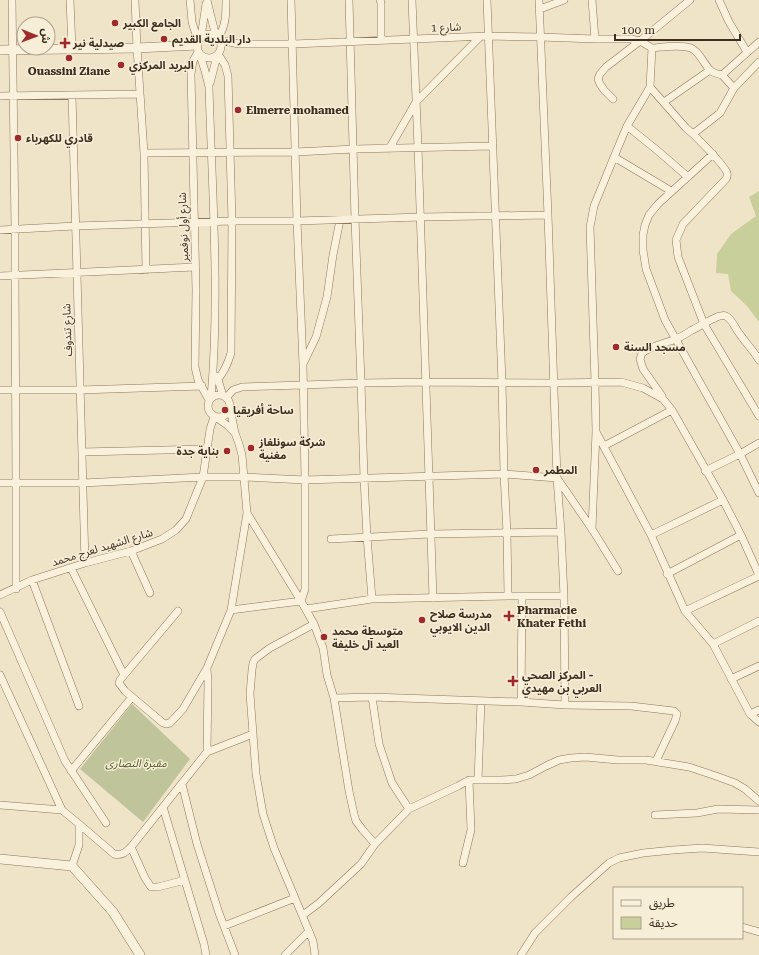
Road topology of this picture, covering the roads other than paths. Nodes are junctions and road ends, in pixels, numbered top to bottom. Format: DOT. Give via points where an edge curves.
graph roads {
  1 [pos="12,0"];
  2 [pos="70,0"];
  3 [pos="135,0"];
  4 [pos="190,0"];
  5 [pos="207,0"];
  6 [pos="226,0"];
  7 [pos="292,0"];
  8 [pos="349,0"];
  9 [pos="380,0"];
  10 [pos="412,0"];
  11 [pos="487,0"];
  12 [pos="539,0"];
  13 [pos="564,0"];
  14 [pos="592,0"];
  15 [pos="690,0"];
  16 [pos="719,0"];
  17 [pos="540,9"];
  18 [pos="484,36"];
  19 [pos="540,37"];
  20 [pos="218,38"];
  21 [pos="414,38"];
  22 [pos="596,39"];
  23 [pos="381,40"];
  24 [pos="640,41"];
  25 [pos="350,42"];
  26 [pos="759,42"];
  27 [pos="239,44"];
  28 [pos="293,44"];
  29 [pos="199,46"];
  30 [pos="137,48"];
  31 [pos="652,48"];
  32 [pos="72,49"];
  33 [pos="0,50"];
  34 [pos="13,50"];
  35 [pos="747,52"];
  36 [pos="218,54"];
  37 [pos="759,62"];
  38 [pos="710,70"];
  39 [pos="722,75"];
  40 [pos="209,87"];
  41 [pos="650,87"];
  42 [pos="734,88"];
  43 [pos="140,94"];
  44 [pos="72,95"];
  45 [pos="0,96"];
  46 [pos="13,96"];
  47 [pos="613,99"];
  48 [pos="416,102"];
  49 [pos="664,102"];
  50 [pos="627,126"];
  51 [pos="693,134"];
  52 [pos="492,146"];
  53 [pos="418,147"];
  54 [pos="354,149"];
  55 [pos="389,149"];
  56 [pos="211,152"];
  57 [pos="296,152"];
  58 [pos="192,153"];
  59 [pos="230,153"];
  60 [pos="144,154"];
  61 [pos="712,154"];
  62 [pos="614,157"];
  63 [pos="688,177"];
  64 [pos="671,191"];
  65 [pos="548,215"];
  66 [pos="494,216"];
  67 [pos="421,217"];
  68 [pos="355,219"];
  69 [pos="340,220"];
  70 [pos="232,221"];
  71 [pos="213,222"];
  72 [pos="297,222"];
  73 [pos="194,223"];
  74 [pos="146,224"];
  75 [pos="75,226"];
  76 [pos="15,229"];
  77 [pos="0,230"];
  78 [pos="196,267"];
  79 [pos="146,270"];
  80 [pos="77,272"];
  81 [pos="14,275"];
  82 [pos="0,276"];
  83 [pos="704,324"];
  84 [pos="675,340"];
  85 [pos="759,360"];
  86 [pos="303,364"];
  87 [pos="214,366"];
  88 [pos="218,379"];
  89 [pos="426,382"];
  90 [pos="502,382"];
  91 [pos="596,382"];
  92 [pos="362,383"];
  93 [pos="554,383"];
  94 [pos="202,386"];
  95 [pos="303,386"];
  96 [pos="0,390"];
  97 [pos="15,390"];
  98 [pos="80,390"];
  99 [pos="225,397"];
  100 [pos="663,398"];
  101 [pos="210,399"];
  102 [pos="230,408"];
  103 [pos="672,410"];
  104 [pos="759,416"];
  105 [pos="216,417"];
  106 [pos="596,432"];
  107 [pos="235,434"];
  108 [pos="759,443"];
  109 [pos="604,446"];
  110 [pos="206,449"];
  111 [pos="82,452"];
  112 [pos="740,454"];
  113 [pos="706,470"];
  114 [pos="504,474"];
  115 [pos="203,477"];
  116 [pos="428,477"];
  117 [pos="244,478"];
  118 [pos="364,478"];
  119 [pos="557,478"];
  120 [pos="305,480"];
  121 [pos="16,482"];
  122 [pos="83,482"];
  123 [pos="0,483"];
  124 [pos="759,492"];
  125 [pos="723,500"];
  126 [pos="247,513"];
  127 [pos="592,529"];
  128 [pos="561,532"];
  129 [pos="507,533"];
  130 [pos="430,534"];
  131 [pos="651,535"];
  132 [pos="741,535"];
  133 [pos="367,537"];
  134 [pos="331,539"];
  135 [pos="131,551"];
  136 [pos="85,563"];
  137 [pos="71,568"];
  138 [pos="618,571"];
  139 [pos="668,574"];
  140 [pos="759,575"];
  141 [pos="32,580"];
  142 [pos="16,589"];
  143 [pos="150,593"];
  144 [pos="0,595"];
  145 [pos="508,596"];
  146 [pos="522,596"];
  147 [pos="564,596"];
  148 [pos="433,598"];
  149 [pos="372,599"];
  150 [pos="301,601"];
  151 [pos="306,609"];
  152 [pos="231,610"];
  153 [pos="178,611"];
  154 [pos="685,611"];
  155 [pos="0,612"];
  156 [pos="759,621"];
  157 [pos="314,624"];
  158 [pos="713,644"];
  159 [pos="759,666"];
  160 [pos="207,668"];
  161 [pos="0,675"];
  162 [pos="124,675"];
  163 [pos="731,679"];
  164 [pos="132,697"];
  165 [pos="372,697"];
  166 [pos="334,698"];
  167 [pos="481,701"];
  168 [pos="521,702"];
  169 [pos="565,705"];
  170 [pos="79,706"];
  171 [pos="759,710"];
  172 [pos="750,714"];
  173 [pos="759,722"];
  174 [pos="253,734"];
  175 [pos="207,752"];
  176 [pos="656,761"];
  177 [pos="72,771"];
  178 [pos="469,780"];
  179 [pos="478,780"];
  180 [pos="182,784"];
  181 [pos="759,801"];
  182 [pos="0,805"];
  183 [pos="163,807"];
  184 [pos="409,808"];
  185 [pos="62,810"];
  186 [pos="759,810"];
  187 [pos="655,815"];
  188 [pos="106,823"];
  189 [pos="80,824"];
  190 [pos="375,844"];
  191 [pos="130,847"];
  192 [pos="759,852"];
  193 [pos="0,859"];
  194 [pos="463,863"];
  195 [pos="72,866"];
  196 [pos="185,880"];
  197 [pos="295,898"];
  198 [pos="303,916"];
  199 [pos="224,926"];
  200 [pos="743,927"];
  201 [pos="309,931"];
  202 [pos="759,932"];
  203 [pos="140,955"];
  204 [pos="206,955"];
  205 [pos="235,955"];
  206 [pos="285,955"];
  207 [pos="315,955"];
  208 [pos="521,955"];
  1 -- 34 [label="street"];
  2 -- 32 [label="street"];
  3 -- 30 [label="street"];
  4 -- 29 [label="street, شارع أول نوفمبر" via="192,22"];
  5 -- 20 [label="street, شارع أول نوفمبر"];
  5 -- 29 [label="street, شارع أول نوفمبر"];
  6 -- 20 [label="street" via="225,24"];
  7 -- 28 [label="street"];
  8 -- 25 [label="street"];
  9 -- 23 [label="street"];
  10 -- 21 [label="street"];
  11 -- 18 [label="street"];
  12 -- 17 [label="street"];
  13 -- 17 [label="street"];
  14 -- 22 [label="street"];
  15 -- 24 [label="street"];
  16 -- 35 [label="street"];
  17 -- 19 [label="street"];
  18 -- 19 [label="street, شارع 1"];
  18 -- 21 [label="street, شارع 1"];
  18 -- 48 [label="street"];
  18 -- 52 [label="street"];
  19 -- 22 [label="street, شارع 1"];
  19 -- 65 [label="street"];
  20 -- 27 [label="street, شارع 1"];
  20 -- 29 [label="street" via="210,34 204,35"];
  20 -- 36 [label="street" via="221,46"];
  21 -- 23 [label="street, شارع 1"];
  21 -- 48 [label="street"];
  22 -- 24 [label="street, شارع 1"];
  23 -- 25 [label="street, شارع 1"];
  24 -- 31 [label="street, شارع 1"];
  24 -- 47 [label="street" via="600,74 600,84"];
  25 -- 28 [label="street, شارع 1"];
  25 -- 54 [label="street"];
  26 -- 35 [label="street"];
  27 -- 28 [label="street, شارع 1"];
  27 -- 36 [label="street, شارع 1"];
  28 -- 57 [label="street"];
  29 -- 30 [label="street"];
  29 -- 36 [label="street" via="207,58 214,58"];
  29 -- 40 [label="street, شارع أول نوفمبر"];
  29 -- 58 [label="street, شارع أول نوفمبر" via="191,70"];
  30 -- 32 [label="street"];
  30 -- 43 [label="street"];
  31 -- 38 [label="street" via="675,45 691,48"];
  31 -- 41 [label="street"];
  32 -- 34 [label="street"];
  33 -- 34 [label="street"];
  34 -- 46 [label="street"];
  35 -- 39 [label="street"];
  36 -- 40 [label="street, شارع أول نوفمبر"];
  36 -- 59 [label="street" via="228,76"];
  37 -- 42 [label="street"];
  38 -- 39 [label="street"];
  38 -- 49 [label="street"];
  39 -- 42 [label="street"];
  40 -- 56 [label="street, شارع أول نوفمبر"];
  41 -- 49 [label="street"];
  41 -- 50 [label="street"];
  42 -- 51 [label="street" via="720,113"];
  43 -- 44 [label="street"];
  43 -- 60 [label="street"];
  44 -- 46 [label="street"];
  44 -- 75 [label="street, شارع تندوف"];
  45 -- 46 [label="street"];
  46 -- 76 [label="street"];
  48 -- 53 [label="street"];
  48 -- 55 [label="street"];
  49 -- 51 [label="street"];
  50 -- 62 [label="street"];
  50 -- 63 [label="street"];
  51 -- 61 [label="street"];
  52 -- 53 [label="street"];
  52 -- 66 [label="street"];
  53 -- 55 [label="street"];
  53 -- 67 [label="street"];
  54 -- 55 [label="street"];
  54 -- 57 [label="street"];
  54 -- 68 [label="street"];
  56 -- 58 [label="street"];
  56 -- 59 [label="street"];
  56 -- 71 [label="street, شارع أول نوفمبر"];
  57 -- 59 [label="street"];
  57 -- 72 [label="street"];
  58 -- 60 [label="street"];
  58 -- 73 [label="street, شارع أول نوفمبر"];
  59 -- 70 [label="street"];
  60 -- 74 [label="street"];
  61 -- 63 [label="street"];
  61 -- 83 [label="street" via="728,175 683,224 676,240 678,257"];
  62 -- 64 [label="street"];
  62 -- 91 [label="street" via="594,206 590,227"];
  63 -- 64 [label="street"];
  64 -- 84 [label="street" via="649,215 643,235 643,250 646,269"];
  65 -- 66 [label="street"];
  65 -- 93 [label="street"];
  66 -- 67 [label="street"];
  66 -- 90 [label="street"];
  67 -- 68 [label="street"];
  67 -- 89 [label="street"];
  68 -- 69 [label="street"];
  68 -- 92 [label="street"];
  69 -- 72 [label="street"];
  69 -- 86 [label="street" via="327,297 316,337"];
  70 -- 71 [label="street"];
  70 -- 72 [label="street"];
  70 -- 88 [label="street" via="231,353"];
  71 -- 73 [label="street"];
  71 -- 87 [label="street, شارع أول نوفمبر"];
  72 -- 86 [label="street"];
  73 -- 74 [label="street"];
  73 -- 78 [label="street, شارع أول نوفمبر"];
  74 -- 75 [label="street"];
  74 -- 79 [label="street"];
  75 -- 76 [label="street"];
  75 -- 80 [label="street, شارع تندوف"];
  76 -- 77 [label="street"];
  76 -- 81 [label="street"];
  78 -- 79 [label="street"];
  78 -- 94 [label="street, شارع أول نوفمبر" via="195,367"];
  79 -- 80 [label="street"];
  80 -- 81 [label="street"];
  80 -- 98 [label="street, شارع تندوف"];
  81 -- 82 [label="street"];
  81 -- 97 [label="street"];
  83 -- 84 [label="street"];
  83 -- 85 [label="street" via="719,316 726,316"];
  83 -- 104 [label="street"];
  84 -- 100 [label="street" via="645,350 640,359 643,369"];
  84 -- 112 [label="street"];
  86 -- 95 [label="street"];
  87 -- 88 [label="street, شارع أول نوفمبر"];
  87 -- 101 [label="street, شارع أول نوفمبر"];
  88 -- 99 [label="street, شارع أول نوفمبر"];
  89 -- 90 [label="street"];
  89 -- 92 [label="street"];
  89 -- 116 [label="street"];
  90 -- 93 [label="street"];
  90 -- 114 [label="street"];
  91 -- 93 [label="street"];
  91 -- 100 [label="street" via="621,382 643,388"];
  91 -- 106 [label="street"];
  92 -- 95 [label="street"];
  92 -- 118 [label="street"];
  93 -- 119 [label="street"];
  94 -- 98 [label="street"];
  94 -- 101 [label="street, شارع أول نوفمبر"];
  95 -- 99 [label="street" via="238,387"];
  95 -- 120 [label="street"];
  96 -- 97 [label="street"];
  97 -- 98 [label="street"];
  97 -- 121 [label="street"];
  98 -- 111 [label="street, شارع تندوف"];
  99 -- 101 [label="street" via="217,395"];
  99 -- 102 [label="street"];
  100 -- 103 [label="street"];
  101 -- 105 [label="street" via="208,410"];
  102 -- 105 [label="street" via="224,416"];
  102 -- 107 [label="street"];
  103 -- 109 [label="street"];
  103 -- 113 [label="street"];
  105 -- 107 [label="street"];
  105 -- 110 [label="street, شارع الشهيد لعرج محمد" via="210,429"];
  106 -- 109 [label="street"];
  106 -- 127 [label="street"];
  107 -- 117 [label="street" via="242,455"];
  108 -- 112 [label="street"];
  109 -- 131 [label="street"];
  110 -- 111 [label="street"];
  110 -- 115 [label="street, شارع الشهيد لعرج محمد"];
  111 -- 122 [label="street, شارع تندوف"];
  112 -- 113 [label="street"];
  112 -- 124 [label="street"];
  113 -- 125 [label="street"];
  114 -- 116 [label="street"];
  114 -- 119 [label="street"];
  114 -- 129 [label="street"];
  115 -- 117 [label="street"];
  115 -- 122 [label="street"];
  115 -- 135 [label="street, شارع الشهيد لعرج محمد" via="186,519 176,530 162,539"];
  116 -- 118 [label="street"];
  116 -- 130 [label="street"];
  117 -- 120 [label="street"];
  117 -- 126 [label="street"];
  118 -- 120 [label="street"];
  118 -- 133 [label="street"];
  119 -- 127 [label="street"];
  119 -- 128 [label="street"];
  120 -- 150 [label="street" via="305,589"];
  121 -- 122 [label="street"];
  121 -- 123 [label="street"];
  121 -- 142 [label="street"];
  122 -- 136 [label="street, شارع تندوف"];
  125 -- 131 [label="street"];
  125 -- 132 [label="street"];
  126 -- 150 [label="street"];
  126 -- 152 [label="street"];
  127 -- 138 [label="street"];
  128 -- 129 [label="street"];
  128 -- 147 [label="street"];
  129 -- 130 [label="street"];
  129 -- 145 [label="street"];
  130 -- 133 [label="street"];
  130 -- 148 [label="street"];
  131 -- 139 [label="street"];
  132 -- 139 [label="street"];
  132 -- 140 [label="street"];
  133 -- 134 [label="street"];
  133 -- 149 [label="street"];
  135 -- 136 [label="street, شارع الشهيد لعرج محمد"];
  135 -- 143 [label="street"];
  136 -- 137 [label="street, شارع الشهيد لعرج محمد"];
  137 -- 141 [label="street, شارع الشهيد لعرج محمد"];
  137 -- 162 [label="street"];
  139 -- 154 [label="street"];
  140 -- 154 [label="street"];
  141 -- 142 [label="street, شارع الشهيد لعرج محمد"];
  141 -- 170 [label="street"];
  142 -- 144 [label="street, شارع الشهيد لعرج محمد"];
  145 -- 146 [label="street"];
  145 -- 148 [label="street"];
  146 -- 147 [label="street"];
  146 -- 168 [label="street"];
  147 -- 169 [label="street"];
  148 -- 149 [label="street"];
  149 -- 151 [label="street"];
  150 -- 151 [label="street"];
  150 -- 152 [label="street"];
  151 -- 157 [label="street"];
  152 -- 160 [label="street"];
  153 -- 162 [label="street"];
  154 -- 158 [label="street"];
  155 -- 177 [label="street" via="56,742"];
  156 -- 158 [label="street"];
  157 -- 166 [label="street" via="323,648"];
  157 -- 174 [label="street" via="255,659 250,694"];
  158 -- 163 [label="street"];
  159 -- 163 [label="street"];
  160 -- 164 [label="street" via="183,709 170,723 163,724"];
  160 -- 175 [label="street"];
  161 -- 185 [label="street"];
  162 -- 164 [label="street" via="119,683"];
  163 -- 172 [label="street"];
  164 -- 177 [label="street"];
  165 -- 166 [label="street"];
  165 -- 167 [label="street"];
  165 -- 184 [label="street" via="381,751 392,783"];
  166 -- 190 [label="street" via="354,814 362,829"];
  167 -- 168 [label="street"];
  167 -- 179 [label="street"];
  168 -- 169 [label="street"];
  169 -- 176 [label="street" via="631,706 676,712 675,721"];
  171 -- 172 [label="street"];
  172 -- 173 [label="street"];
  174 -- 175 [label="street"];
  174 -- 197 [label="street" via="263,814"];
  175 -- 180 [label="street"];
  176 -- 179 [label="street" via="571,758 560,760 516,779"];
  176 -- 181 [label="street" via="689,767 716,776 745,789"];
  177 -- 188 [label="street"];
  178 -- 179 [label="street"];
  178 -- 184 [label="street"];
  178 -- 194 [label="street" via="471,830"];
  180 -- 183 [label="street"];
  180 -- 199 [label="street"];
  182 -- 185 [label="street"];
  183 -- 191 [label="street"];
  183 -- 196 [label="street"];
  184 -- 190 [label="street"];
  185 -- 189 [label="street"];
  186 -- 187 [label="street" via="718,809"];
  189 -- 191 [label="street" via="114,854 121,855"];
  189 -- 195 [label="street" via="79,845"];
  190 -- 198 [label="street" via="361,864"];
  191 -- 196 [label="street" via="151,887"];
  192 -- 208 [label="street" via="702,848 643,852 620,858 609,863 571,897 535,933"];
  193 -- 195 [label="street"];
  195 -- 203 [label="street" via="113,912"];
  196 -- 204 [label="street"];
  197 -- 198 [label="street"];
  197 -- 199 [label="street"];
  198 -- 201 [label="street"];
  199 -- 205 [label="street"];
  200 -- 202 [label="street"];
  201 -- 206 [label="street"];
  201 -- 207 [label="street"];
}
